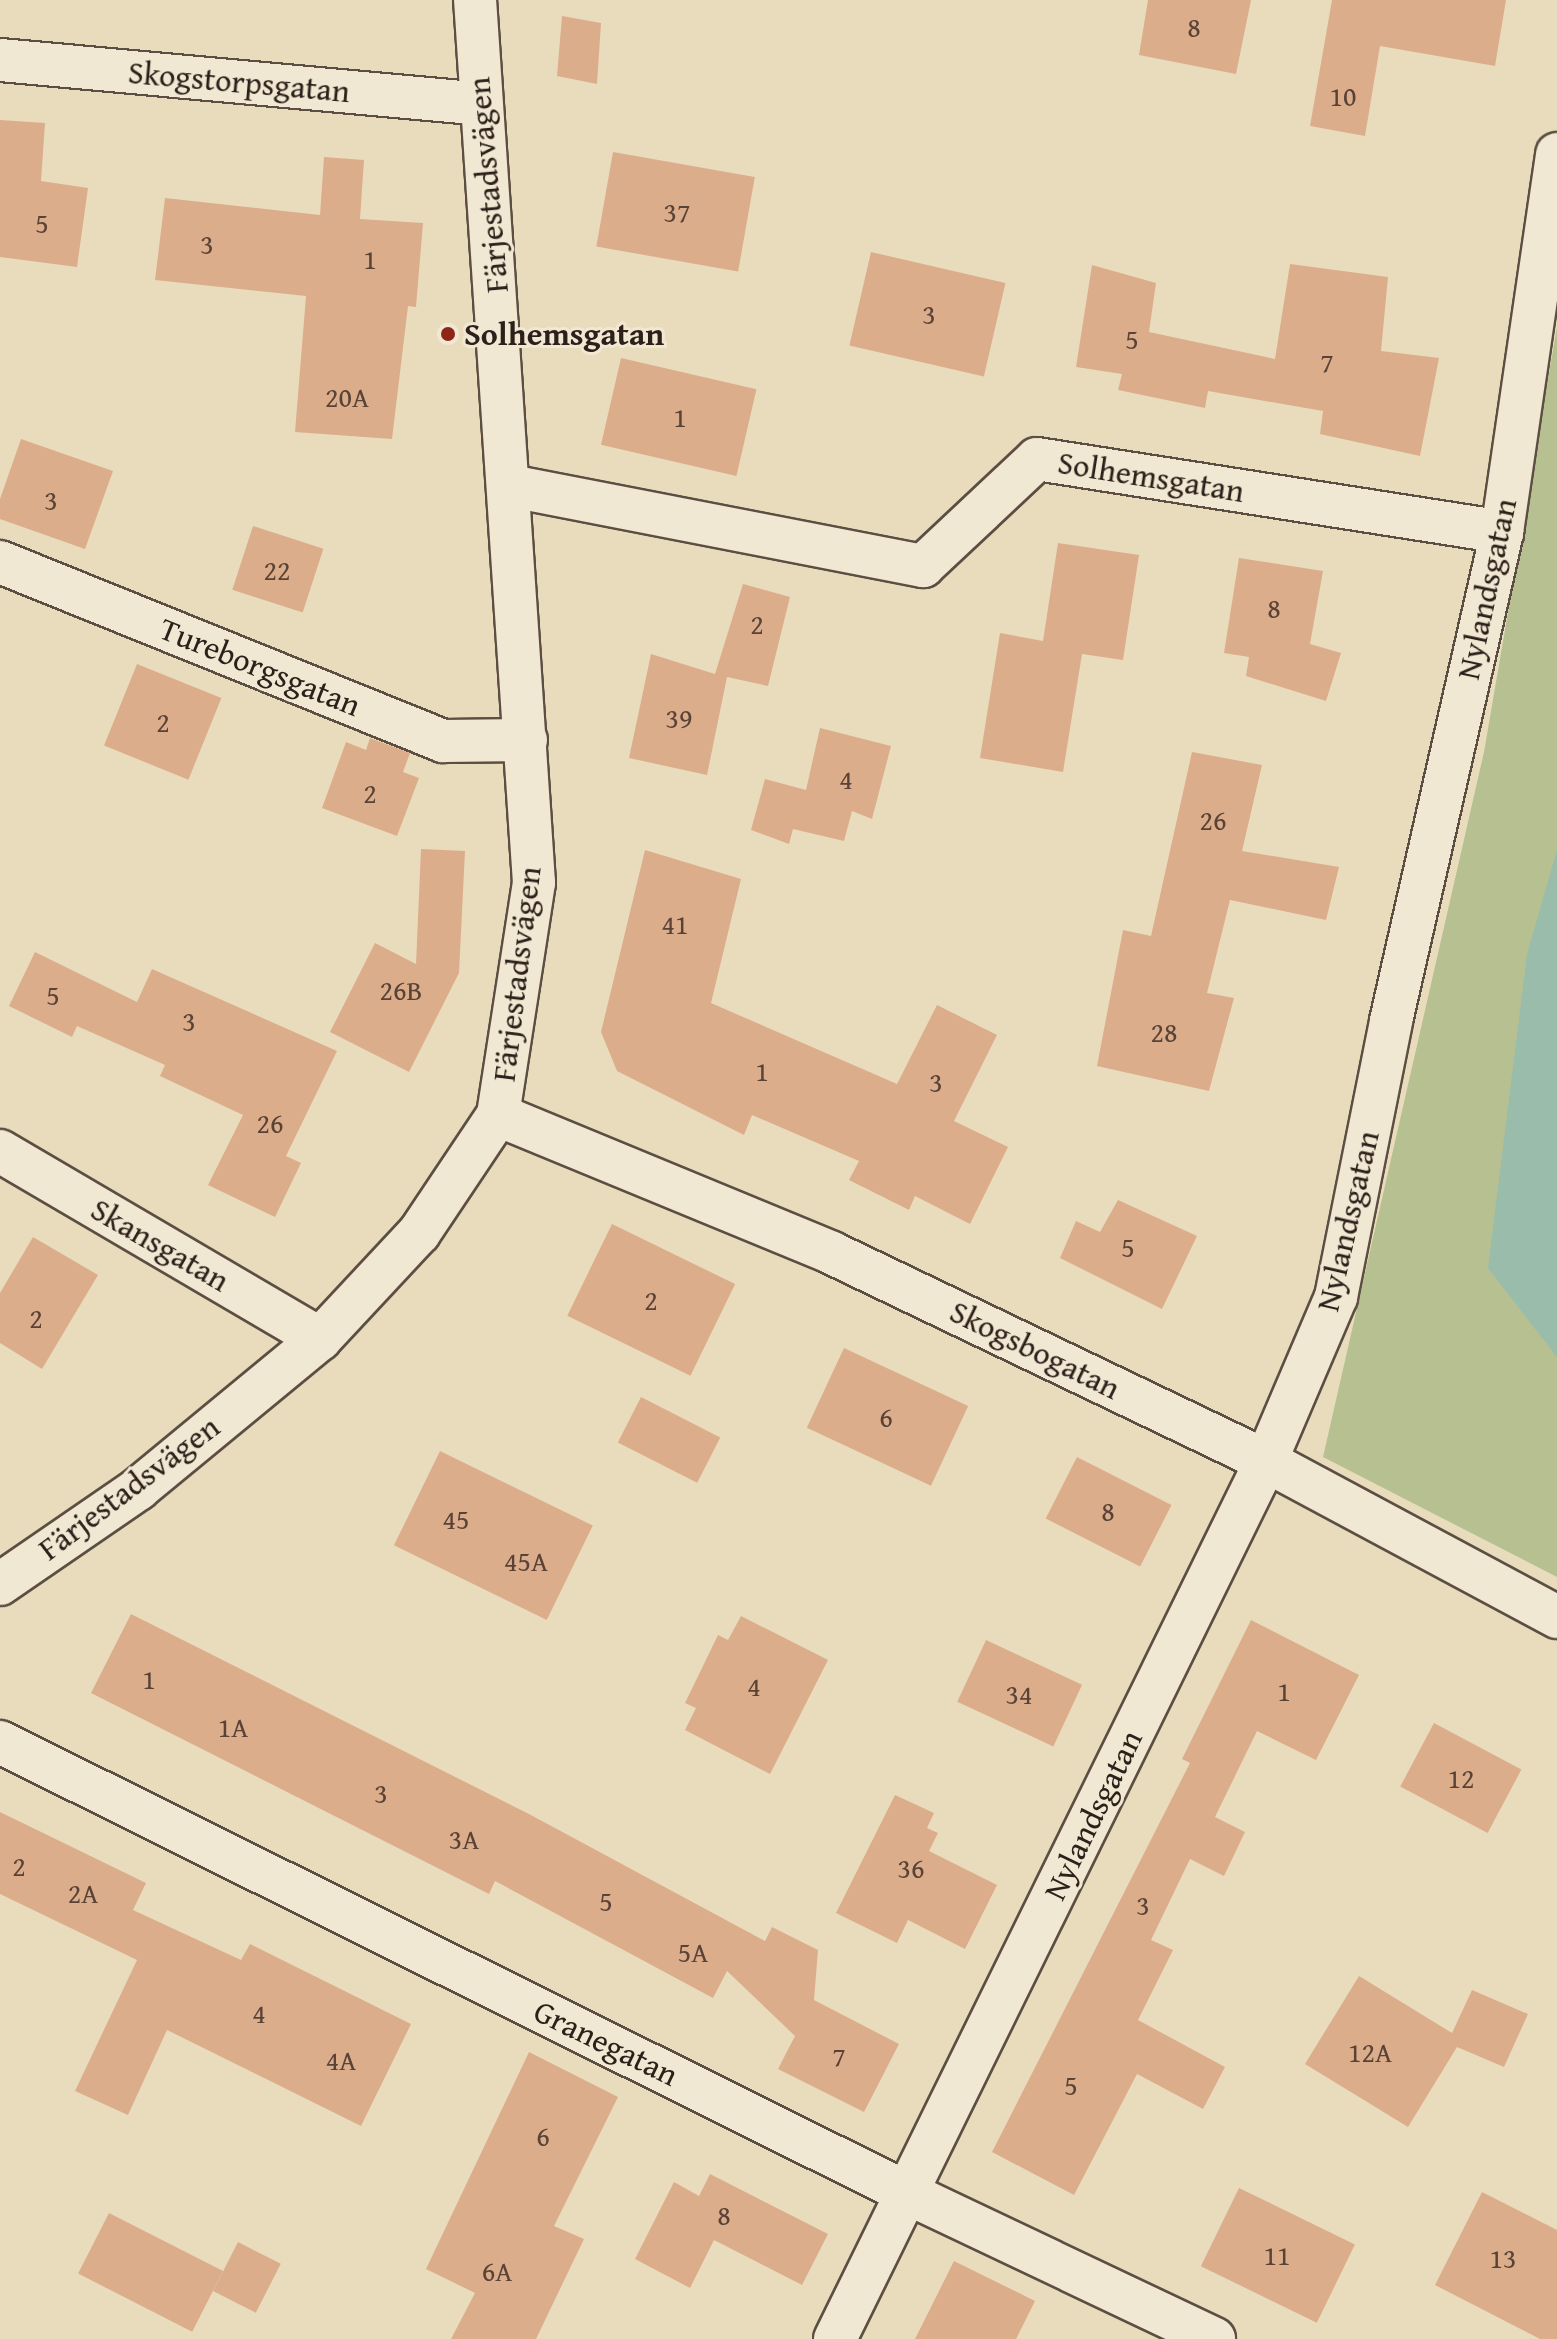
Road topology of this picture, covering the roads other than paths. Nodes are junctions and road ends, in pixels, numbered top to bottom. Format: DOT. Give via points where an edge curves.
graph roads {
  1 [pos="475,0"];
  2 [pos="0,60"];
  3 [pos="479,104"];
  4 [pos="1557,154"];
  5 [pos="511,486"];
  6 [pos="1502,532"];
  7 [pos="0,562"];
  8 [pos="526,740"];
  9 [pos="498,1115"];
  10 [pos="0,1151"];
  11 [pos="320,1339"];
  12 [pos="1266,1461"];
  13 [pos="0,1584"];
  14 [pos="1557,1617"];
  15 [pos="0,1742"];
  16 [pos="907,2193"];
  17 [pos="835,2339"];
  18 [pos="1214,2339"];
  1 -- 3 [label="street, Färjestadsvägen"];
  2 -- 3 [label="street, Skogstorpsgatan"];
  3 -- 5 [label="street, Färjestadsvägen"];
  4 -- 6 [label="street, Nylandsgatan"];
  5 -- 6 [label="street, Solhemsgatan" via="923,566 1037,459"];
  5 -- 8 [label="street, Färjestadsvägen"];
  6 -- 12 [label="street, Nylandsgatan" via="1391,1021 1336,1297"];
  7 -- 8 [label="street, Tureborgsgatan" via="443,741"];
  8 -- 9 [label="street, Färjestadsvägen" via="534,883"];
  9 -- 11 [label="street, Färjestadsvägen" via="419,1233"];
  9 -- 12 [label="street, Skogsbogatan" via="832,1253"];
  10 -- 11 [label="street, Skansgatan"];
  11 -- 13 [label="street, Färjestadsvägen" via="138,1489"];
  12 -- 14 [label="street, Skogsbogatan"];
  12 -- 16 [label="street, Nylandsgatan"];
  15 -- 16 [label="street, Granegatan"];
  16 -- 17 [label="street, Nylandsgatan"];
  16 -- 18 [label="street, Granegatan"];
}
